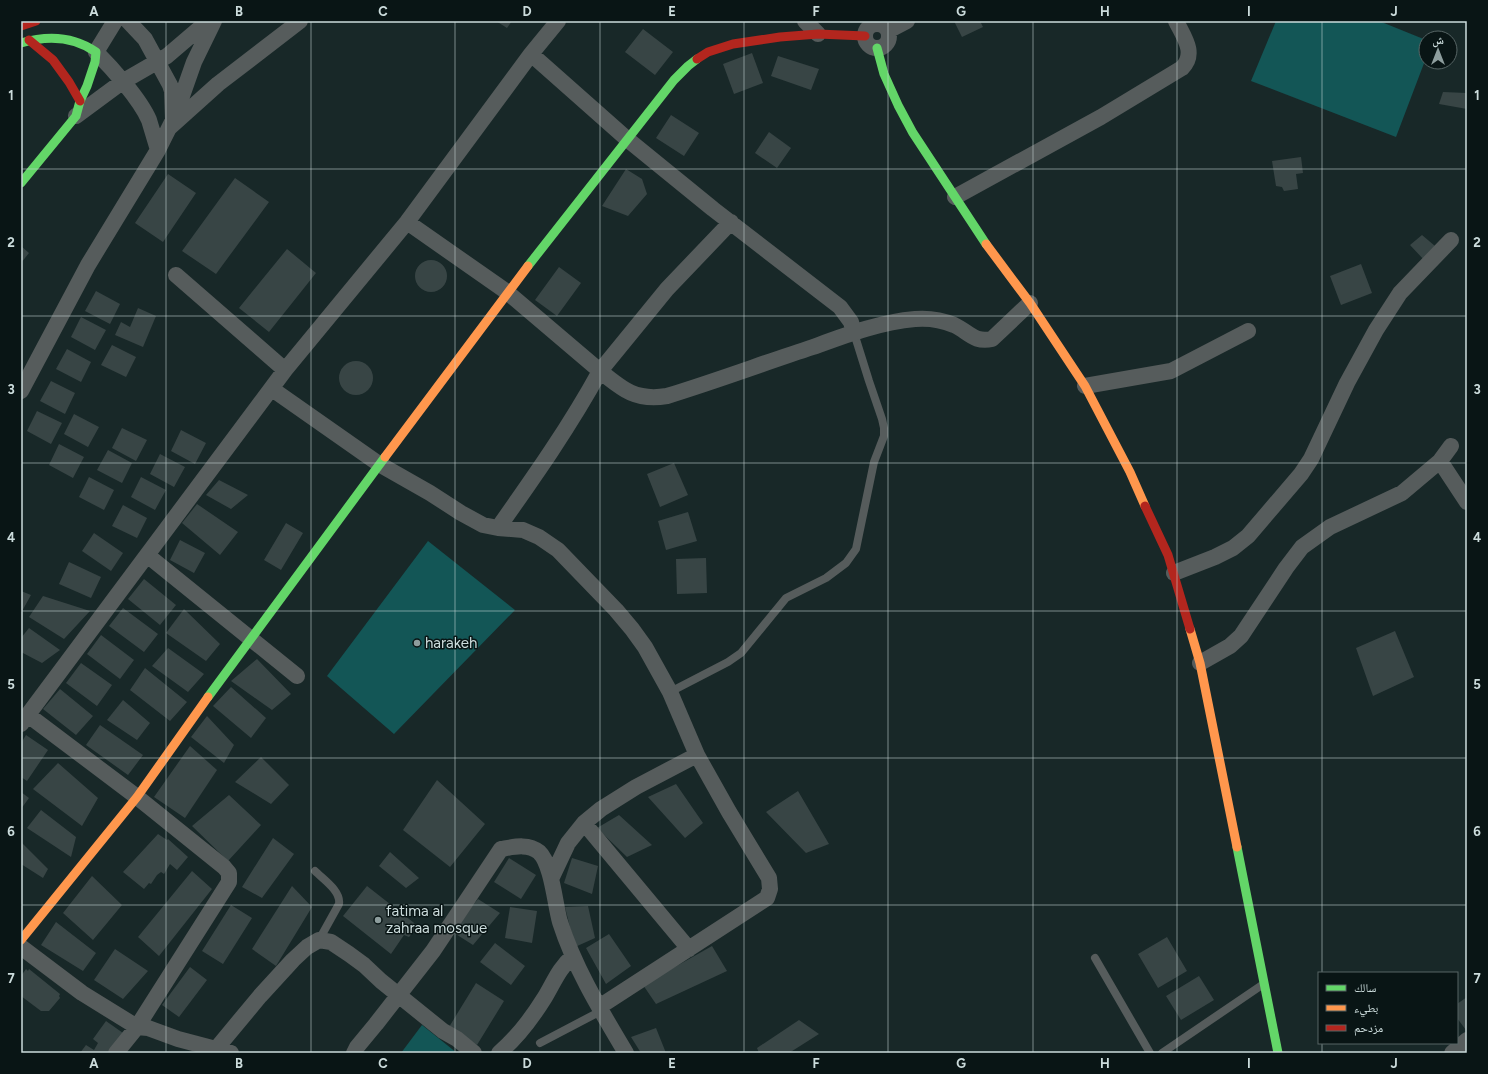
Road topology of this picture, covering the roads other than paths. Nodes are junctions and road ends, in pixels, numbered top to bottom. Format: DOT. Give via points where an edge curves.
graph roads {
  1 [pos="36,21"];
  2 [pos="115,21"];
  3 [pos="208,21"];
  4 [pos="214,21"];
  5 [pos="300,21"];
  6 [pos="558,21"];
  7 [pos="806,21"];
  8 [pos="907,21"];
  9 [pos="1176,21"];
  10 [pos="21,26"];
  11 [pos="133,26"];
  12 [pos="868,27"];
  13 [pos="888,31"];
  14 [pos="818,34"];
  15 [pos="25,42"];
  16 [pos="877,48"];
  17 [pos="96,52"];
  18 [pos="531,54"];
  19 [pos="158,62"];
  20 [pos="122,82"];
  21 [pos="78,108"];
  22 [pos="171,124"];
  23 [pos="627,139"];
  24 [pos="158,150"];
  25 [pos="21,183"];
  26 [pos="955,197"];
  27 [pos="407,222"];
  28 [pos="731,222"];
  29 [pos="1451,240"];
  30 [pos="176,275"];
  31 [pos="507,292"];
  32 [pos="1030,304"];
  33 [pos="1248,331"];
  34 [pos="854,333"];
  35 [pos="286,370"];
  36 [pos="600,371"];
  37 [pos="1085,386"];
  38 [pos="272,389"];
  39 [pos="21,391"];
  40 [pos="1450,446"];
  41 [pos="1440,461"];
  42 [pos="379,464"];
  43 [pos="1467,502"];
  44 [pos="498,528"];
  45 [pos="147,555"];
  46 [pos="1174,573"];
  47 [pos="251,638"];
  48 [pos="1200,664"];
  49 [pos="297,676"];
  50 [pos="670,692"];
  51 [pos="24,720"];
  52 [pos="697,755"];
  53 [pos="137,797"];
  54 [pos="584,823"];
  55 [pos="315,871"];
  56 [pos="551,879"];
  57 [pos="21,940"];
  58 [pos="319,940"];
  59 [pos="21,947"];
  60 [pos="689,949"];
  61 [pos="573,956"];
  62 [pos="1095,958"];
  63 [pos="1264,983"];
  64 [pos="398,996"];
  65 [pos="600,1009"];
  66 [pos="137,1027"];
  67 [pos="1467,1040"];
  68 [pos="540,1043"];
  69 [pos="224,1051"];
  70 [pos="116,1053"];
  71 [pos="354,1053"];
  72 [pos="474,1053"];
  73 [pos="499,1053"];
  74 [pos="626,1053"];
  75 [pos="1150,1053"];
  76 [pos="1162,1053"];
  77 [pos="1278,1053"];
  78 [pos="1452,1053"];
  1 -- 10 [label="main road"];
  2 -- 17 [label="street"];
  3 -- 19 [label="street"];
  4 -- 22 [label="street" via="194,62"];
  5 -- 22 [label="street"];
  6 -- 18 [label="street"];
  7 -- 14 [label="street"];
  8 -- 13 [label="street"];
  9 -- 26 [label="street" via="1190,54 1188,62 1182,68 1101,117"];
  11 -- 19 [label="street"];
  12 -- 13 [label="street" via="881,24"];
  12 -- 14 [label="main road"];
  12 -- 16 [label="street" via="868,44"];
  13 -- 16 [label="street" via="888,40"];
  14 -- 23 [label="main road" via="733,44 708,52 674,80"];
  15 -- 17 [label="main road" via="50,38 74,40"];
  15 -- 21 [label="main road" via="54,60 70,82"];
  16 -- 26 [label="main road" via="884,74 898,105"];
  17 -- 20 [label="street"];
  17 -- 21 [label="main road" via="92,73"];
  18 -- 23 [label="street"];
  18 -- 27 [label="street"];
  19 -- 20 [label="street"];
  19 -- 22 [label="street" via="172,91"];
  20 -- 21 [label="street"];
  20 -- 24 [label="street" via="142,107"];
  21 -- 25 [label="main road"];
  22 -- 24 [label="street"];
  23 -- 28 [label="street"];
  23 -- 31 [label="main road"];
  24 -- 39 [label="street" via="88,265"];
  26 -- 32 [label="main road"];
  27 -- 31 [label="street"];
  27 -- 35 [label="street"];
  28 -- 34 [label="street" via="840,307 851,322"];
  28 -- 36 [label="street" via="667,289"];
  29 -- 46 [label="street" via="1400,293 1376,330 1302,474 1248,536 1233,548"];
  30 -- 35 [label="street"];
  31 -- 36 [label="street"];
  31 -- 42 [label="main road"];
  32 -- 34 [label="street" via="992,339 976,339 954,325 940,321 916,319 888,323"];
  32 -- 37 [label="main road"];
  33 -- 37 [label="street" via="1171,371"];
  34 -- 36 [label="street" via="667,396 649,398 633,394 620,388"];
  34 -- 50 [label="lane" via="884,428 884,436 874,462 856,549 846,563 826,578 786,598 741,653"];
  35 -- 38 [label="street"];
  36 -- 44 [label="street" via="546,458"];
  37 -- 46 [label="main road" via="1148,508"];
  38 -- 42 [label="street"];
  38 -- 45 [label="street"];
  40 -- 41 [label="street"];
  41 -- 43 [label="street"];
  41 -- 48 [label="street" via="1402,494 1330,527 1302,547 1241,636 1230,646"];
  42 -- 44 [label="street" via="473,520"];
  42 -- 47 [label="main road"];
  44 -- 50 [label="street" via="523,530 558,550 632,629"];
  45 -- 47 [label="street"];
  45 -- 51 [label="street"];
  46 -- 48 [label="main road"];
  47 -- 49 [label="street"];
  47 -- 53 [label="main road"];
  48 -- 63 [label="main road"];
  50 -- 52 [label="street"];
  51 -- 53 [label="street"];
  52 -- 54 [label="street" via="636,787"];
  52 -- 60 [label="street" via="769,878 770,889 767,898"];
  53 -- 57 [label="main road"];
  53 -- 66 [label="street" via="224,867 229,882"];
  54 -- 56 [label="street" via="568,843"];
  54 -- 60 [label="street"];
  55 -- 58 [label="lane" via="337,893 339,899 339,904"];
  56 -- 61 [label="street" via="560,919"];
  56 -- 64 [label="street" via="540,853 520,846 501,849 433,951"];
  58 -- 64 [label="street" via="332,942 349,954"];
  58 -- 69 [label="street" via="293,960 260,996"];
  59 -- 66 [label="street" via="82,993"];
  60 -- 65 [label="street"];
  61 -- 65 [label="street"];
  61 -- 73 [label="street" via="560,970 529,1023"];
  62 -- 75 [label="lane"];
  63 -- 76 [label="lane"];
  63 -- 77 [label="main road"];
  64 -- 71 [label="street"];
  64 -- 72 [label="street"];
  65 -- 68 [label="lane"];
  65 -- 74 [label="street"];
  66 -- 69 [label="street"];
  66 -- 70 [label="street"];
  67 -- 78 [label="street"];
}
